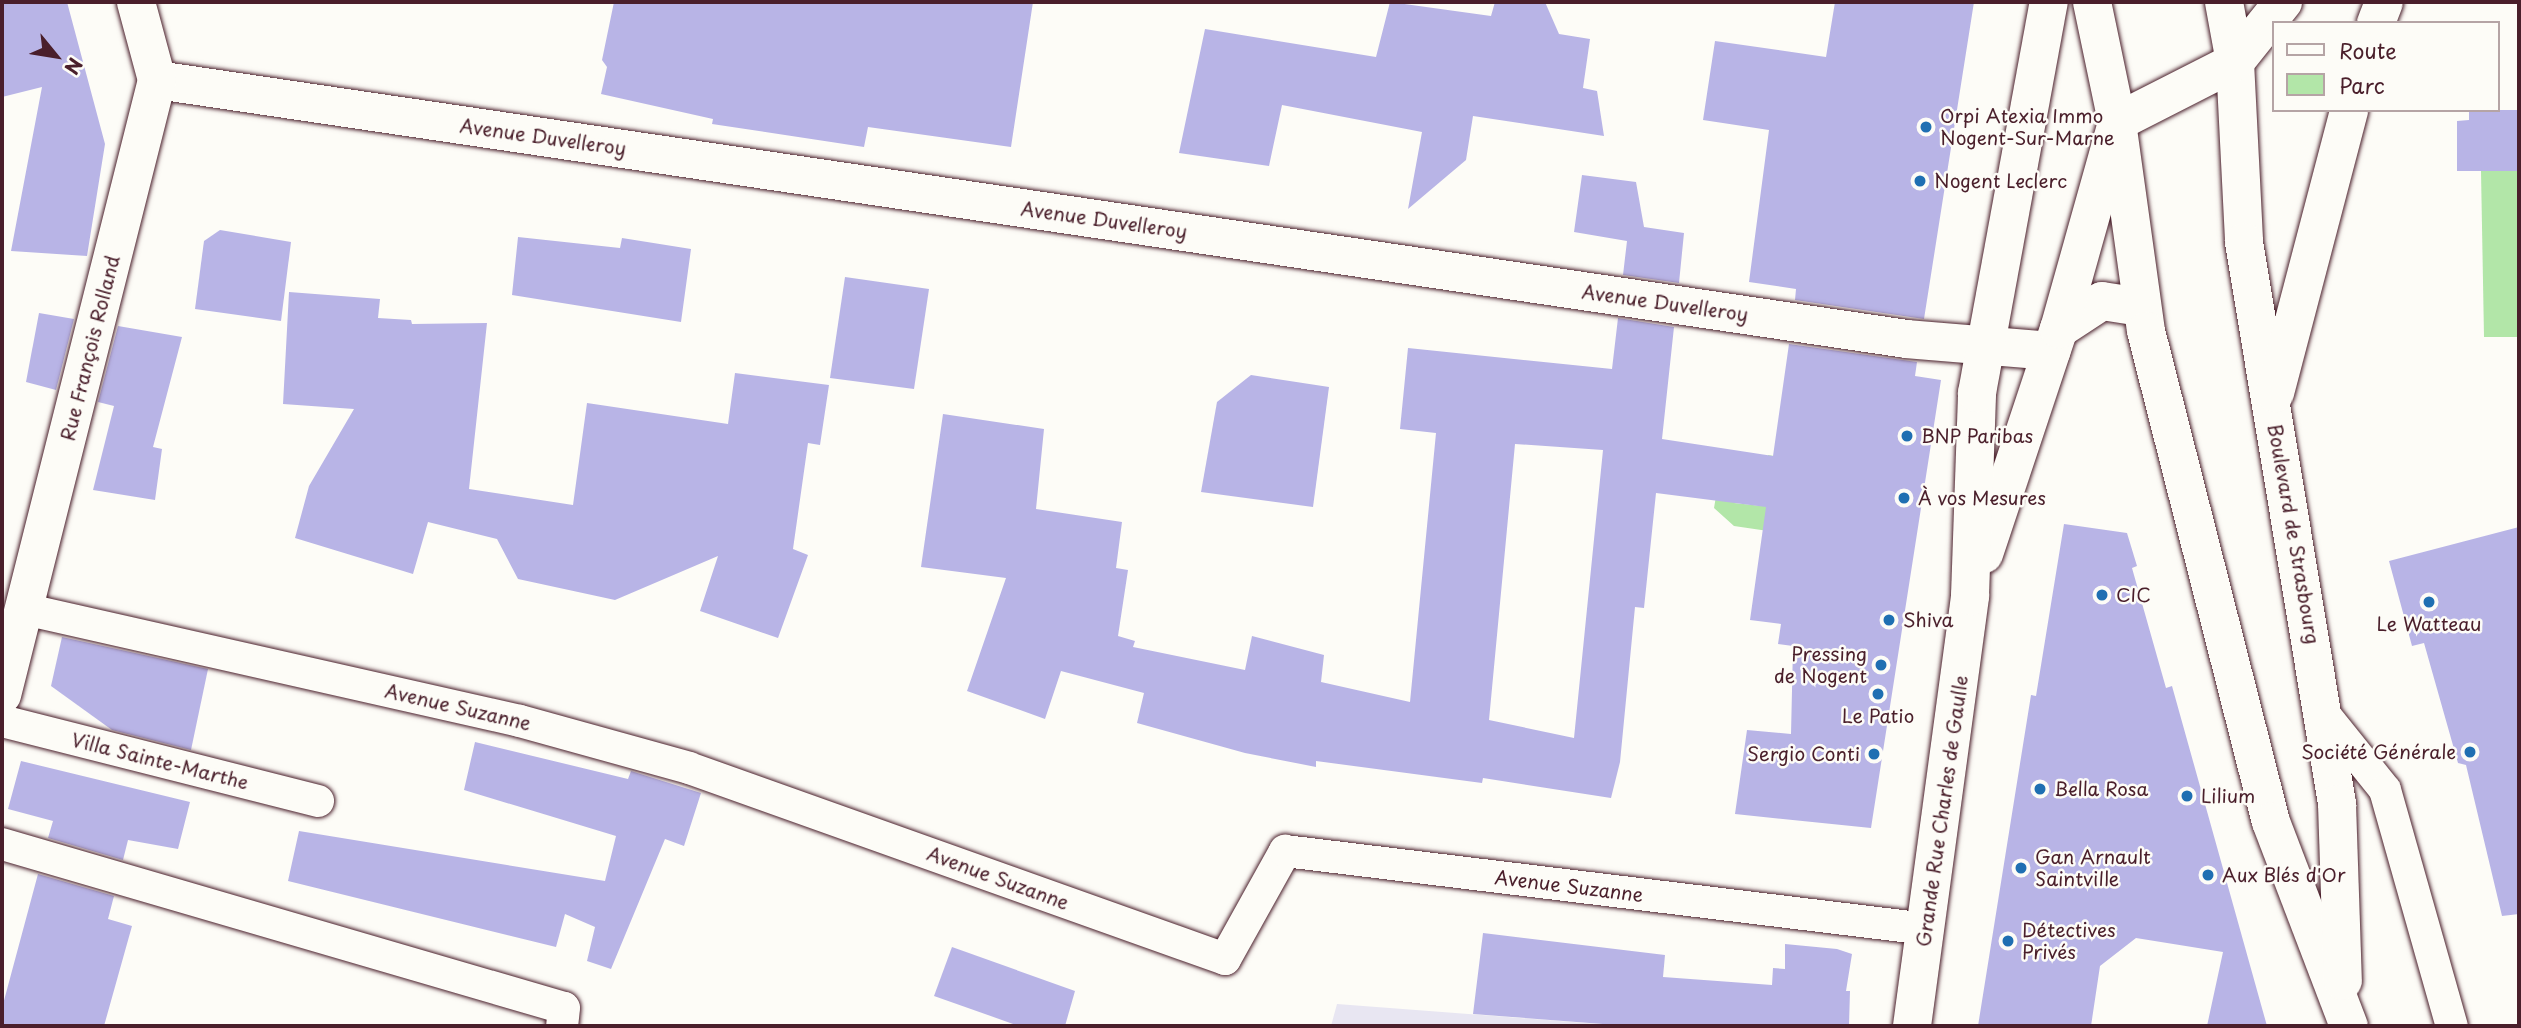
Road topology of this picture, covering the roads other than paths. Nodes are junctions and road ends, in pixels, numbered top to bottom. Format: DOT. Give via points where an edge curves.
graph roads {
  1 [pos="136,2"];
  2 [pos="2049,2"];
  3 [pos="2092,2"];
  4 [pos="2224,2"];
  5 [pos="2283,2"];
  6 [pos="2384,2"];
  7 [pos="2377,21"];
  8 [pos="2235,62"];
  9 [pos="157,80"];
  10 [pos="2348,112"];
  11 [pos="2117,122"];
  12 [pos="2141,307"];
  13 [pos="2056,340"];
  14 [pos="1986,348"];
  15 [pos="2272,405"];
  16 [pos="1970,596"];
  17 [pos="24,609"];
  18 [pos="2,695"];
  19 [pos="2324,714"];
  20 [pos="2,721"];
  21 [pos="318,801"];
  22 [pos="2,844"];
  23 [pos="1927,929"];
  24 [pos="2347,1016"];
  25 [pos="562,1026"];
  26 [pos="1912,1026"];
  27 [pos="2452,1026"];
  1 -- 9 [label="main road, Rue François Rolland"];
  2 -- 14 [label="main road, Grande Rue Charles de Gaulle"];
  3 -- 11 [label="main road, Boulevard de Strasbourg"];
  4 -- 8 [label="main road, Boulevard de Strasbourg"];
  5 -- 8 [label="main road"];
  6 -- 7 [label="main road"];
  8 -- 11 [label="main road"];
  8 -- 15 [label="main road, Boulevard de Strasbourg" via="2244,242"];
  9 -- 14 [label="main road, Avenue Duvelleroy"];
  9 -- 17 [label="main road, Rue François Rolland"];
  10 -- 15 [label="main road"];
  11 -- 12 [label="main road, Boulevard de Strasbourg"];
  11 -- 13 [label="main road, Grande Rue Charles de Gaulle"];
  12 -- 13 [label="main road" via="2102,301"];
  12 -- 24 [label="main road, Boulevard de Strasbourg" via="2271,822"];
  13 -- 14 [label="main road, Avenue Duvelleroy"];
  13 -- 16 [label="main road, Grande Rue Charles de Gaulle"];
  14 -- 16 [label="main road, Grande Rue Charles de Gaulle" via="1977,393"];
  15 -- 19 [label="main road, Boulevard de Strasbourg"];
  16 -- 23 [label="main road, Grande Rue Charles de Gaulle"];
  17 -- 18 [label="main road, Rue François Rolland"];
  17 -- 23 [label="lane, Avenue Suzanne" via="520,721 689,768 1225,959 1285,851"];
  19 -- 24 [label="main road, Boulevard de Strasbourg" via="2337,804"];
  19 -- 27 [label="lane" via="2385,790"];
  20 -- 21 [label="lane, Villa Sainte-Marthe"];
  22 -- 25 [label="lane" via="564,1008"];
  23 -- 26 [label="main road, Grande Rue Charles de Gaulle"];
}
